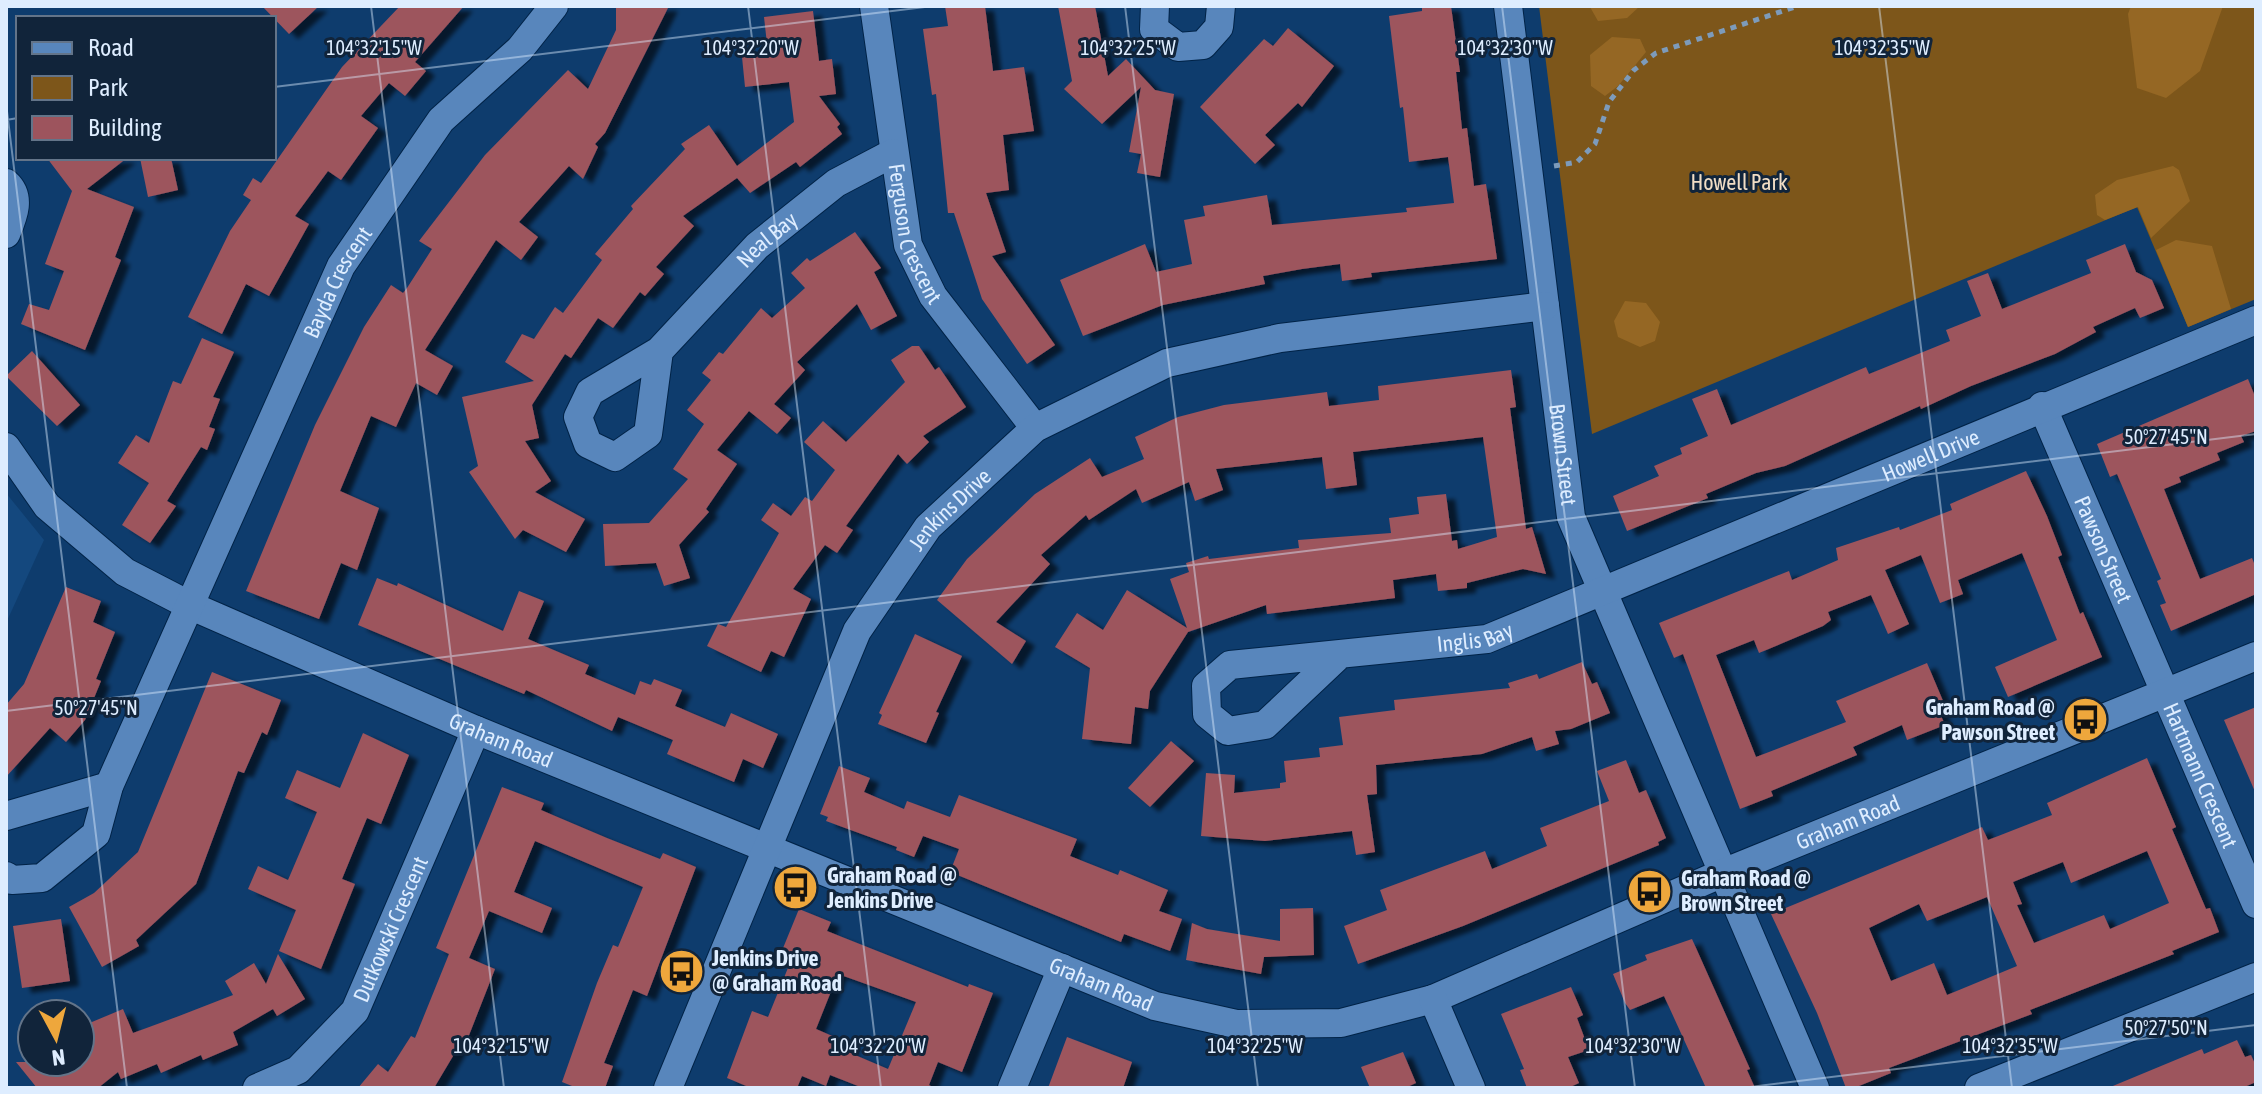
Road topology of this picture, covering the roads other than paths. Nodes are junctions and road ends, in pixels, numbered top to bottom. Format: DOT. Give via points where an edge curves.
graph roads {
  1 [pos="554,6"];
  2 [pos="874,6"];
  3 [pos="1155,6"];
  4 [pos="1221,6"];
  5 [pos="1508,6"];
  6 [pos="893,153"];
  7 [pos="6,183"];
  8 [pos="6,234"];
  9 [pos="1545,306"];
  10 [pos="2256,320"];
  11 [pos="659,351"];
  12 [pos="2042,406"];
  13 [pos="1035,428"];
  14 [pos="6,447"];
  15 [pos="1605,591"];
  16 [pos="189,605"];
  17 [pos="2256,656"];
  18 [pos="1337,657"];
  19 [pos="2163,693"];
  20 [pos="476,730"];
  21 [pos="109,786"];
  22 [pos="6,816"];
  23 [pos="769,849"];
  24 [pos="1723,873"];
  25 [pos="6,876"];
  26 [pos="2256,904"];
  27 [pos="1062,968"];
  28 [pos="2256,977"];
  29 [pos="1433,999"];
  30 [pos="257,1088"];
  31 [pos="668,1088"];
  32 [pos="1012,1088"];
  33 [pos="1471,1088"];
  34 [pos="1815,1088"];
  35 [pos="1979,1088"];
  1 -- 16 [label="street, Bayda Crescent" via="520,49 441,120 341,266"];
  2 -- 6 [label="street, Ferguson Crescent"];
  3 -- 4 [label="street" via="1154,29 1178,47 1203,45 1219,27"];
  5 -- 9 [label="street, Brown Street"];
  6 -- 11 [label="street, Neal Bay" via="836,183 757,246"];
  6 -- 13 [label="street, Ferguson Crescent" via="908,245 933,296"];
  7 -- 8 [label="street" via="16,209"];
  9 -- 13 [label="street, Jenkins Drive" via="1280,338 1167,363"];
  9 -- 15 [label="street, Brown Street" via="1571,517"];
  10 -- 12 [label="street, Howell Drive"];
  12 -- 15 [label="street, Howell Drive"];
  12 -- 19 [label="street, Pawson Street"];
  13 -- 23 [label="street, Jenkins Drive" via="928,527 857,631"];
  14 -- 16 [label="street, Graham Road" via="47,506 125,572"];
  15 -- 18 [label="street, Inglis Bay" via="1487,639"];
  15 -- 24 [label="street, Brown Street"];
  16 -- 20 [label="street, Graham Road"];
  16 -- 21 [label="street, Bayda Crescent"];
  17 -- 19 [label="street, Graham Road"];
  19 -- 24 [label="street, Graham Road"];
  19 -- 26 [label="street, Hartmann Crescent"];
  20 -- 23 [label="street, Graham Road"];
  20 -- 30 [label="street, Dutkowski Crescent" via="355,1011 298,1070"];
  21 -- 22 [label="street"];
  21 -- 25 [label="street, Bayda Crescent" via="96,834 42,878"];
  23 -- 27 [label="street, Graham Road"];
  23 -- 31 [label="street, Jenkins Drive"];
  24 -- 29 [label="street, Graham Road"];
  24 -- 34 [label="street"];
  27 -- 29 [label="street, Graham Road" via="1155,1006 1236,1024 1341,1023"];
  27 -- 32 [label="street"];
  28 -- 35 [label="street"];
  29 -- 33 [label="street"];
}
